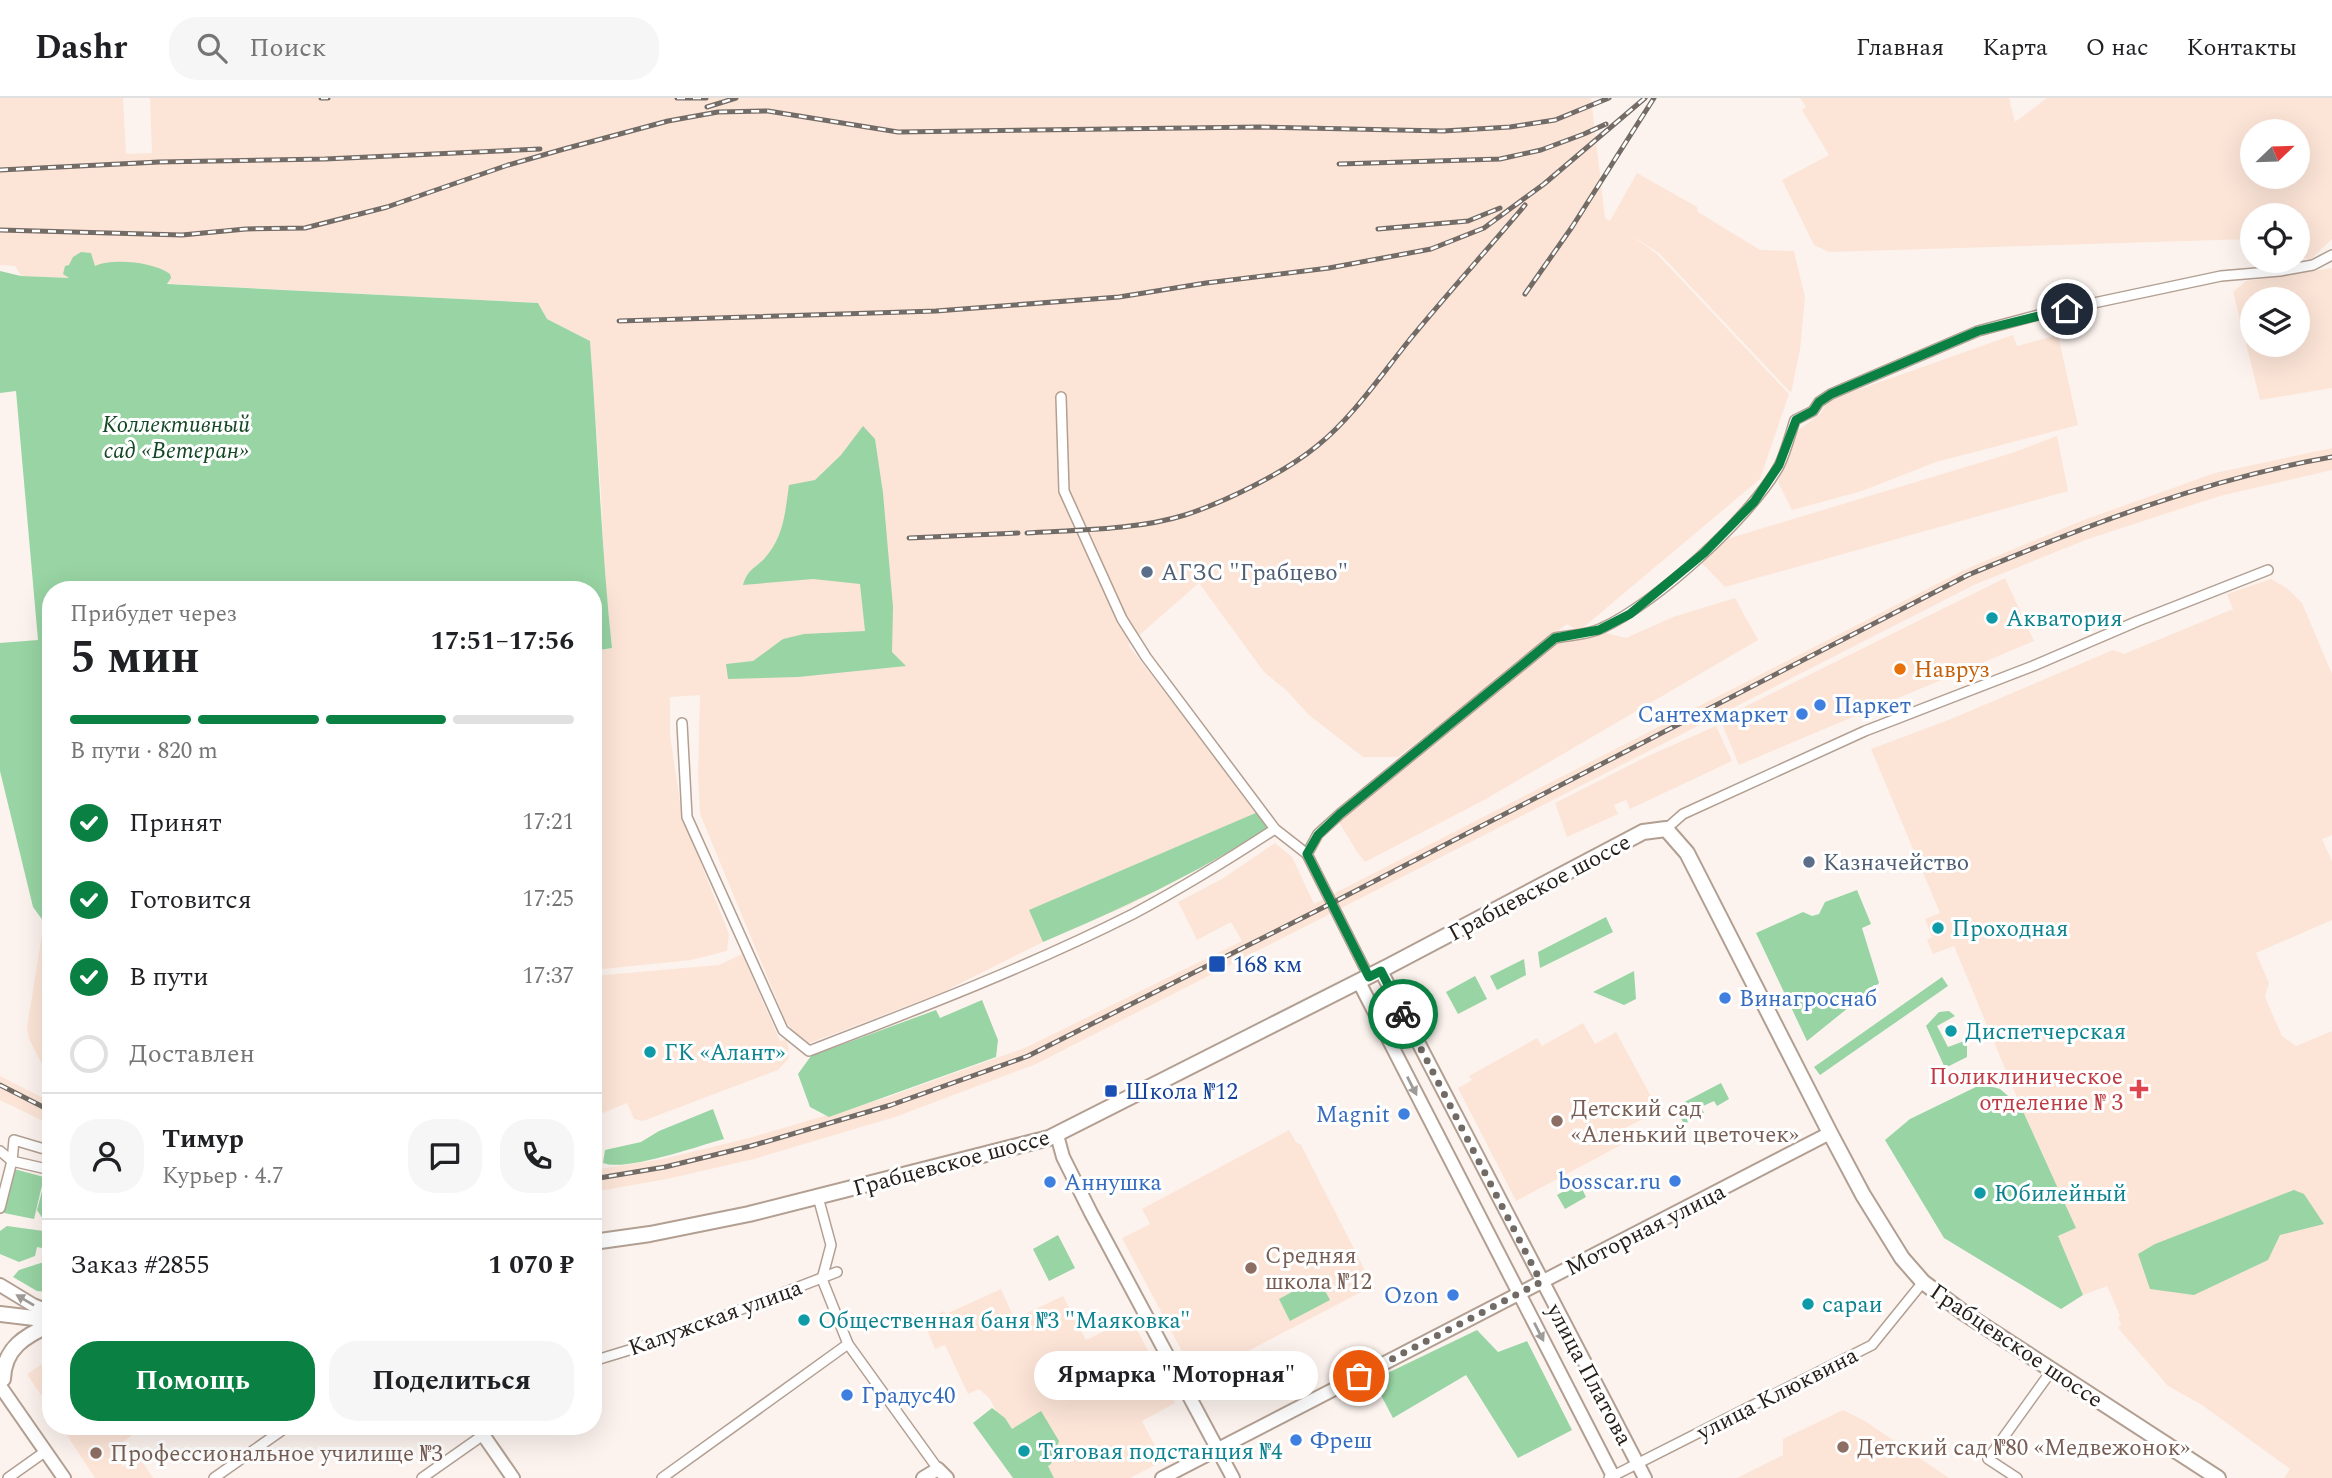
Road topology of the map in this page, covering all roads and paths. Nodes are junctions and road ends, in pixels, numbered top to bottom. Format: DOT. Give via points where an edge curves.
graph roads {
  1 [pos="2332,255"];
  2 [pos="1061,397"];
  3 [pos="2268,570"];
  4 [pos="682,723"];
  5 [pos="1275,829"];
  6 [pos="1666,829"];
  7 [pos="1307,854"];
  8 [pos="1369,976"];
  9 [pos="1830,1133"];
  10 [pos="1057,1135"];
  11 [pos="42,1148"];
  12 [pos="0,1151"];
  13 [pos="12,1161"];
  14 [pos="42,1168"];
  15 [pos="818,1197"];
  16 [pos="0,1208"];
  17 [pos="602,1241"];
  18 [pos="837,1272"];
  19 [pos="822,1279"];
  20 [pos="1541,1282"];
  21 [pos="1923,1282"];
  22 [pos="0,1284"];
  23 [pos="1519,1293"];
  24 [pos="42,1308"];
  25 [pos="0,1314"];
  26 [pos="42,1321"];
  27 [pos="42,1327"];
  28 [pos="848,1344"];
  29 [pos="602,1359"];
  30 [pos="2052,1370"];
  31 [pos="1,1379"];
  32 [pos="275,1435"];
  33 [pos="475,1435"];
  34 [pos="483,1435"];
  35 [pos="1218,1450"];
  36 [pos="46,1451"];
  37 [pos="1637,1464"];
  38 [pos="943,1473"];
  39 [pos="1612,1477"];
  40 [pos="8,1478"];
  41 [pos="64,1478"];
  42 [pos="214,1478"];
  43 [pos="422,1478"];
  44 [pos="513,1478"];
  45 [pos="662,1478"];
  46 [pos="923,1478"];
  47 [pos="1162,1478"];
  48 [pos="1233,1478"];
  49 [pos="1645,1478"];
  50 [pos="2017,1478"];
  51 [pos="2218,1478"];
  1 -- 7 [label="street" via="2313,265 2221,276 1978,331 1831,394 1796,420 1779,465 1754,502 1704,553 1630,614 1599,630 1555,638 1340,814 1318,835"];
  2 -- 5 [label="street" via="1064,491 1122,619"];
  3 -- 6 [label="street" via="1865,731 1683,814"];
  4 -- 5 [label="street" via="687,817 783,1030 809,1051 942,1000 1132,914"];
  5 -- 7 [label="street"];
  6 -- 8 [label="main road, Грабцевское шоссе" via="1643,831"];
  6 -- 9 [label="main road, Грабцевское шоссе" via="1687,853"];
  7 -- 8 [label="street"];
  8 -- 10 [label="main road, Грабцевское шоссе"];
  8 -- 20 [label="street, улица Платова"];
  8 -- 23 [label="street, улица Платова, one-way"];
  9 -- 20 [label="street, Моторная улица"];
  9 -- 21 [label="main road, Грабцевское шоссе" via="1883,1228"];
  10 -- 15 [label="main road, Грабцевское шоссе"];
  10 -- 35 [label="street" via="1091,1213"];
  11 -- 13 [label="street" via="14,1140"];
  12 -- 13 [label="street"];
  13 -- 14 [label="street"];
  13 -- 16 [label="street"];
  15 -- 17 [label="main road, Грабцевское шоссе"];
  15 -- 19 [label="street" via="831,1245"];
  18 -- 19 [label="street, Калужская улица"];
  19 -- 28 [label="street"];
  19 -- 29 [label="street, Калужская улица"];
  20 -- 23 [label="street, Моторная улица"];
  20 -- 37 [label="street, улица Платова"];
  21 -- 30 [label="main road, Грабцевское шоссе"];
  21 -- 37 [label="street, улица Клюквина" via="1872,1345"];
  24 -- 22 [label="street, one-way"];
  23 -- 35 [label="street, Моторная улица"];
  23 -- 39 [label="street, улица Платова, one-way"];
  25 -- 26 [label="main road"];
  27 -- 31 [label="main road" via="13,1347"];
  28 -- 38 [label="street"];
  28 -- 45 [label="street"];
  30 -- 50 [label="street" via="1988,1459"];
  30 -- 51 [label="main road, Грабцевское шоссе"];
  31 -- 36 [label="street"];
  32 -- 42 [label="street"];
  33 -- 43 [label="street"];
  34 -- 44 [label="street"];
  35 -- 47 [label="street, Моторная улица"];
  35 -- 48 [label="street"];
  36 -- 40 [label="street"];
  36 -- 41 [label="street"];
  37 -- 39 [label="street, улица Клюквина"];
  37 -- 49 [label="street, улица Платова"];
  38 -- 46 [label="street"];
}
